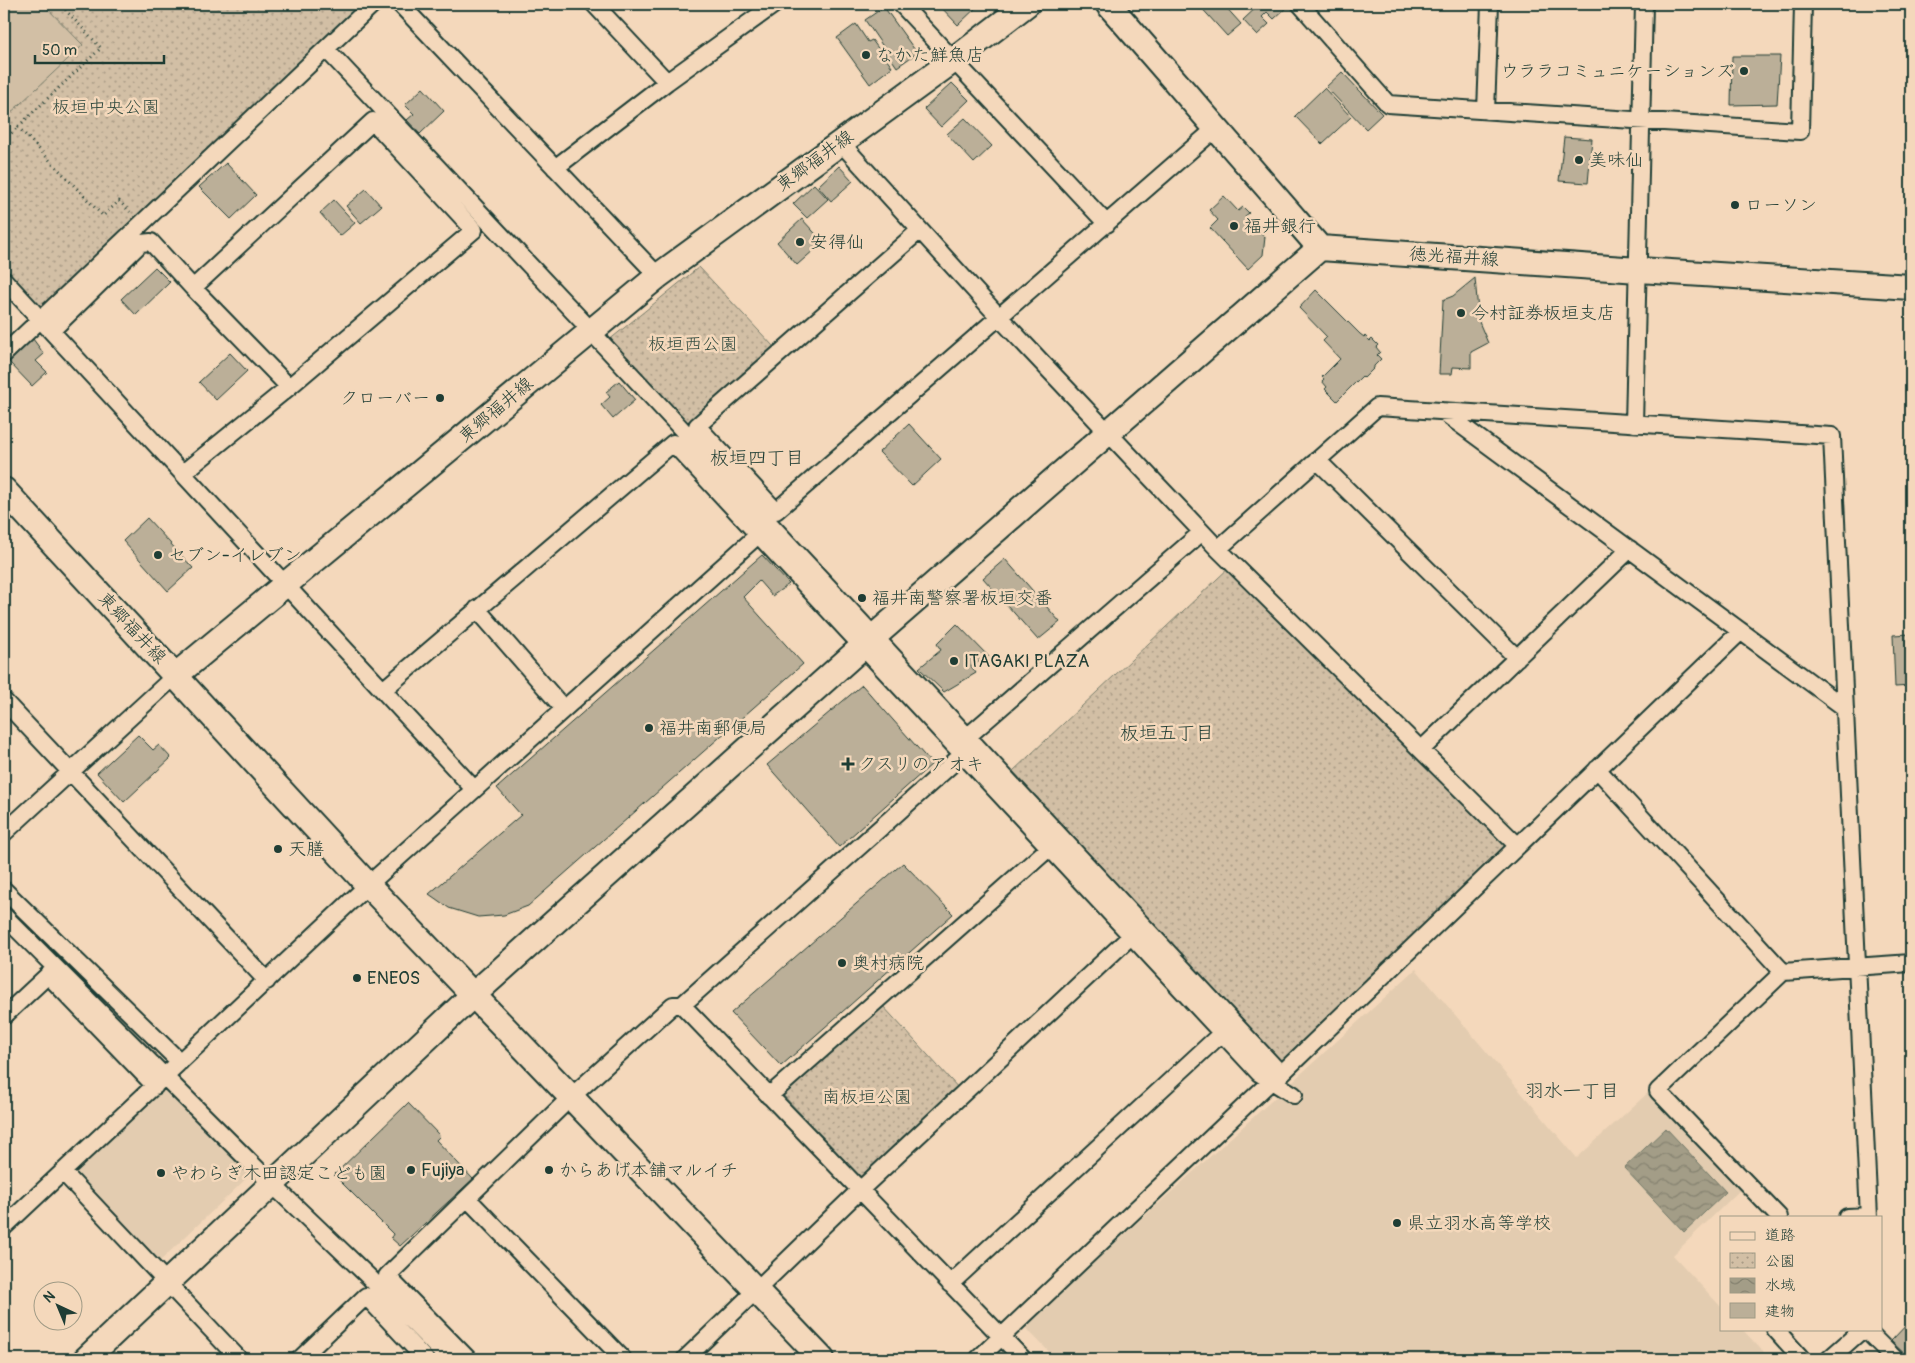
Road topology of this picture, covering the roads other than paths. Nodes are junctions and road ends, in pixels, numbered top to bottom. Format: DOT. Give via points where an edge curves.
graph roads {
  1 [pos="373,4"];
  2 [pos="400,4"];
  3 [pos="594,4"];
  4 [pos="775,4"];
  5 [pos="901,4"];
  6 [pos="1026,4"];
  7 [pos="1108,4"];
  8 [pos="1300,4"];
  9 [pos="1485,4"];
  10 [pos="1644,4"];
  11 [pos="1803,4"];
  12 [pos="326,49"];
  13 [pos="954,60"];
  14 [pos="667,82"];
  15 [pos="1486,111"];
  16 [pos="1642,120"];
  17 [pos="1216,128"];
  18 [pos="841,143"];
  19 [pos="555,168"];
  20 [pos="1107,224"];
  21 [pos="920,230"];
  22 [pos="1320,248"];
  23 [pos="1639,270"];
  24 [pos="658,276"];
  25 [pos="4,280"];
  26 [pos="1911,287"];
  27 [pos="193,288"];
  28 [pos="999,317"];
  29 [pos="583,322"];
  30 [pos="46,325"];
  31 [pos="598,339"];
  32 [pos="4,354"];
  33 [pos="289,387"];
  34 [pos="1442,411"];
  35 [pos="1634,424"];
  36 [pos="1109,432"];
  37 [pos="1317,460"];
  38 [pos="183,473"];
  39 [pos="4,490"];
  40 [pos="1202,532"];
  41 [pos="759,534"];
  42 [pos="1218,548"];
  43 [pos="1630,549"];
  44 [pos="286,584"];
  45 [pos="477,609"];
  46 [pos="1740,632"];
  47 [pos="868,642"];
  48 [pos="1517,658"];
  49 [pos="176,675"];
  50 [pos="383,690"];
  51 [pos="4,701"];
  52 [pos="1845,708"];
  53 [pos="564,709"];
  54 [pos="967,737"];
  55 [pos="1421,750"];
  56 [pos="962,755"];
  57 [pos="1597,769"];
  58 [pos="70,773"];
  59 [pos="474,789"];
  60 [pos="4,834"];
  61 [pos="1517,845"];
  62 [pos="1049,848"];
  63 [pos="368,885"];
  64 [pos="4,890"];
  65 [pos="4,916"];
  66 [pos="1131,936"];
  67 [pos="1911,963"];
  68 [pos="1857,968"];
  69 [pos="1783,972"];
  70 [pos="267,981"];
  71 [pos="472,996"];
  72 [pos="682,1004"];
  73 [pos="4,1016"];
  74 [pos="1222,1033"];
  75 [pos="180,1062"];
  76 [pos="1276,1077"];
  77 [pos="160,1081"];
  78 [pos="1294,1095"];
  79 [pos="572,1096"];
  80 [pos="770,1096"];
  81 [pos="63,1172"];
  82 [pos="272,1184"];
  83 [pos="860,1190"];
  84 [pos="467,1198"];
  85 [pos="1777,1216"];
  86 [pos="1869,1216"];
  87 [pos="4,1227"];
  88 [pos="167,1283"];
  89 [pos="950,1284"];
  90 [pos="756,1290"];
  91 [pos="1776,1330"];
  92 [pos="1863,1330"];
  93 [pos="1865,1330"];
  94 [pos="1002,1337"];
  95 [pos="86,1359"];
  96 [pos="239,1359"];
  97 [pos="300,1359"];
  98 [pos="425,1359"];
  99 [pos="448,1359"];
  100 [pos="468,1359"];
  101 [pos="623,1359"];
  102 [pos="685,1359"];
  103 [pos="822,1359"];
  104 [pos="978,1359"];
  105 [pos="1023,1359"];
  106 [pos="1802,1359"];
  107 [pos="1829,1359"];
  108 [pos="1895,1359"];
  1 -- 12 [label="street"];
  2 -- 19 [label="street"];
  3 -- 14 [label="street"];
  4 -- 14 [label="street"];
  5 -- 13 [label="street"];
  6 -- 13 [label="street, 東郷福井線"];
  7 -- 17 [label="street"];
  8 -- 15 [label="street" via="1388,104"];
  9 -- 15 [label="street"];
  10 -- 16 [label="street"];
  11 -- 16 [label="street" via="1800,131"];
  12 -- 29 [label="street"];
  12 -- 30 [label="street" via="141,224"];
  13 -- 18 [label="street, 東郷福井線"];
  13 -- 20 [label="street"];
  14 -- 19 [label="street"];
  15 -- 16 [label="street"];
  16 -- 23 [label="street"];
  17 -- 20 [label="street"];
  17 -- 22 [label="street"];
  18 -- 21 [label="street"];
  18 -- 24 [label="street, 東郷福井線"];
  19 -- 24 [label="street"];
  20 -- 28 [label="street"];
  21 -- 28 [label="street"];
  21 -- 28 [label="street" via="697,426 776,511"];
  22 -- 23 [label="street, 徳光福井線"];
  22 -- 36 [label="street"];
  23 -- 26 [label="street, 徳光福井線"];
  23 -- 35 [label="street"];
  24 -- 44 [label="street, 東郷福井線"];
  25 -- 30 [label="street"];
  27 -- 30 [label="street" via="151,242 141,243"];
  27 -- 33 [label="street"];
  27 -- 33 [label="street" via="373,121 474,230"];
  28 -- 36 [label="street"];
  30 -- 32 [label="street"];
  30 -- 38 [label="street"];
  31 -- 47 [label="street"];
  33 -- 38 [label="street"];
  34 -- 35 [label="street"];
  34 -- 37 [label="street" via="1377,406"];
  34 -- 43 [label="street"];
  35 -- 52 [label="street" via="1832,436"];
  36 -- 40 [label="street"];
  36 -- 47 [label="street"];
  37 -- 42 [label="street"];
  37 -- 48 [label="street"];
  38 -- 44 [label="street"];
  39 -- 49 [label="street, 東郷福井線"];
  40 -- 42 [label="street"];
  40 -- 54 [label="street"];
  41 -- 45 [label="street" via="673,443"];
  41 -- 47 [label="street"];
  41 -- 53 [label="street"];
  42 -- 55 [label="street"];
  43 -- 46 [label="street"];
  43 -- 48 [label="street"];
  44 -- 49 [label="street, 東郷福井線"];
  44 -- 50 [label="street"];
  45 -- 50 [label="street"];
  45 -- 53 [label="street"];
  46 -- 52 [label="street"];
  46 -- 57 [label="street"];
  47 -- 54 [label="street"];
  47 -- 56 [label="street"];
  47 -- 71 [label="street"];
  48 -- 55 [label="street"];
  49 -- 58 [label="street"];
  49 -- 63 [label="street"];
  50 -- 59 [label="street"];
  51 -- 58 [label="street"];
  52 -- 68 [label="street"];
  53 -- 59 [label="street"];
  54 -- 76 [label="street"];
  55 -- 61 [label="street"];
  56 -- 62 [label="street"];
  56 -- 72 [label="street"];
  57 -- 61 [label="street"];
  57 -- 69 [label="street"];
  58 -- 60 [label="street"];
  58 -- 70 [label="street"];
  59 -- 63 [label="street"];
  61 -- 76 [label="street"];
  62 -- 66 [label="street"];
  62 -- 80 [label="street"];
  63 -- 70 [label="street"];
  63 -- 71 [label="street"];
  64 -- 75 [label="street"];
  65 -- 77 [label="street"];
  66 -- 74 [label="street"];
  66 -- 83 [label="street"];
  67 -- 68 [label="street"];
  68 -- 69 [label="street"];
  68 -- 86 [label="street"];
  69 -- 85 [label="street" via="1658,1091"];
  70 -- 75 [label="street"];
  71 -- 79 [label="street"];
  71 -- 82 [label="street"];
  72 -- 79 [label="street" via="673,1006"];
  72 -- 80 [label="street"];
  73 -- 77 [label="street" via="48,975"];
  74 -- 76 [label="street" via="1259,1073"];
  74 -- 89 [label="street"];
  75 -- 77 [label="street"];
  76 -- 78 [label="street"];
  76 -- 94 [label="street"];
  77 -- 81 [label="street"];
  77 -- 82 [label="street"];
  79 -- 84 [label="street"];
  79 -- 90 [label="street"];
  80 -- 83 [label="street"];
  81 -- 87 [label="street"];
  81 -- 88 [label="street"];
  82 -- 88 [label="street"];
  82 -- 99 [label="street"];
  83 -- 89 [label="street"];
  83 -- 90 [label="street"];
  84 -- 100 [label="street" via="387,1276"];
  84 -- 101 [label="street"];
  88 -- 95 [label="street"];
  88 -- 96 [label="street"];
  89 -- 94 [label="street"];
  90 -- 102 [label="street"];
  90 -- 103 [label="street"];
  91 -- 106 [label="street"];
  92 -- 107 [label="street"];
  93 -- 108 [label="street"];
  94 -- 104 [label="street"];
  94 -- 105 [label="street"];
  97 -- 98 [label="street" via="366,1296"];
}
